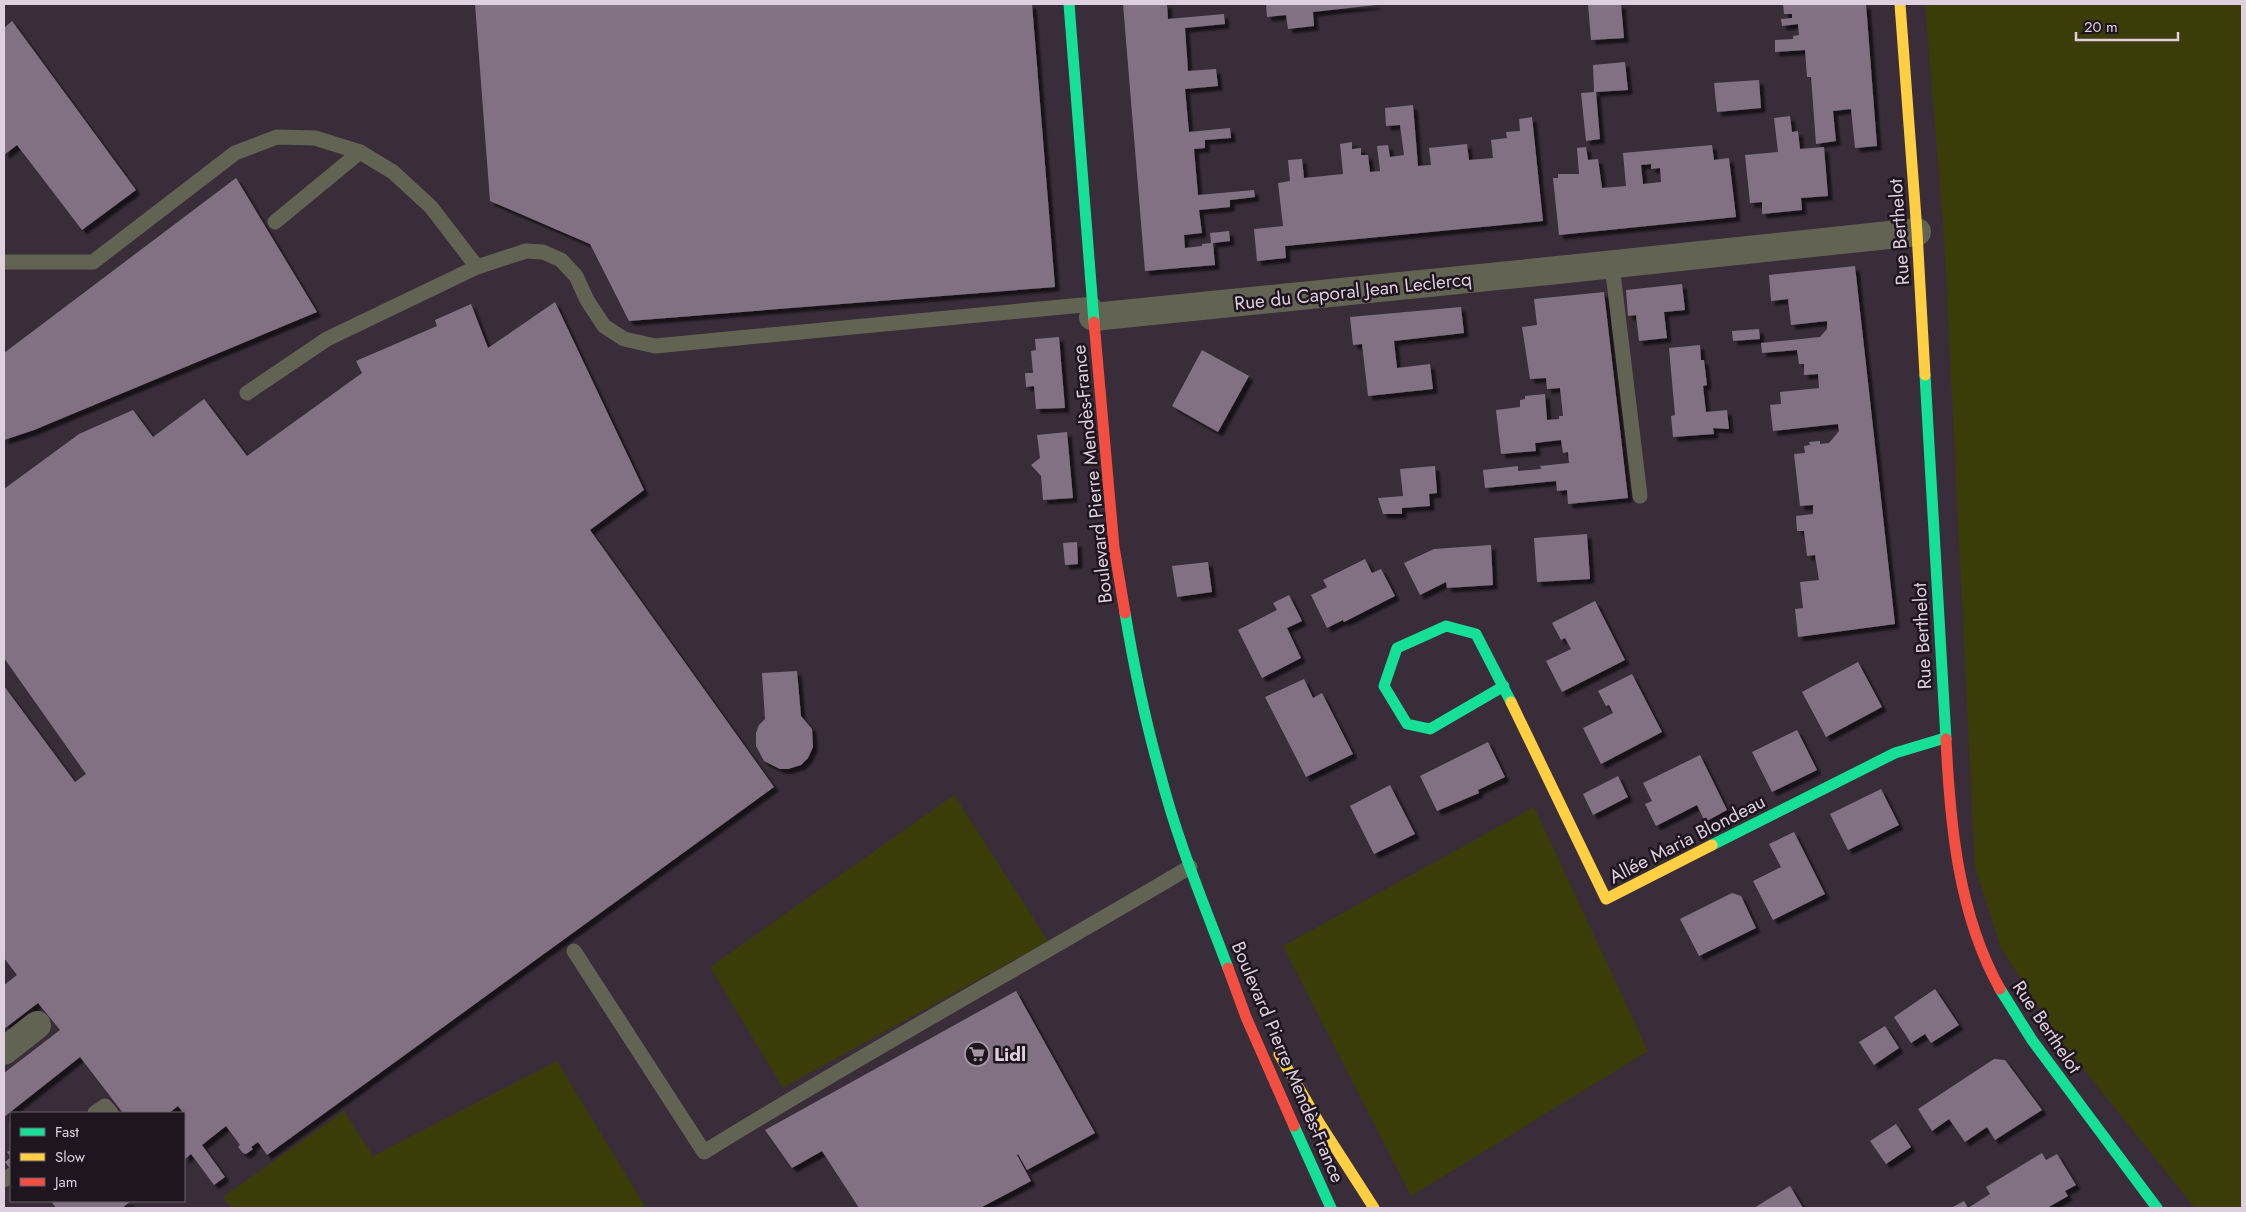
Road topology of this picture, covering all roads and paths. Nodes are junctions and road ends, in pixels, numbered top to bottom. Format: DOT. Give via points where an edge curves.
graph roads {
  1 [pos="1069,4"];
  2 [pos="1900,4"];
  3 [pos="360,152"];
  4 [pos="275,222"];
  5 [pos="1917,232"];
  6 [pos="4,262"];
  7 [pos="1612,265"];
  8 [pos="478,267"];
  9 [pos="1093,310"];
  10 [pos="247,393"];
  11 [pos="1640,496"];
  12 [pos="1504,686"];
  13 [pos="1945,738"];
  14 [pos="1190,868"];
  15 [pos="1213,929"];
  16 [pos="574,951"];
  17 [pos="37,1025"];
  18 [pos="1262,1025"];
  19 [pos="1274,1046"];
  20 [pos="4,1051"];
  21 [pos="96,1112"];
  22 [pos="109,1112"];
  23 [pos="1331,1208"];
  24 [pos="1374,1208"];
  25 [pos="2158,1208"];
  1 -- 9 [label="street, Boulevard Pierre Mendès-France"];
  2 -- 5 [label="street, Rue Berthelot"];
  3 -- 4 [label="lane"];
  3 -- 6 [label="lane" via="315,138 278,137 235,154 93,262"];
  3 -- 8 [label="lane" via="393,172 431,207"];
  5 -- 7 [label="street, Rue du Caporal Jean Leclercq"];
  5 -- 13 [label="street, Rue Berthelot"];
  7 -- 9 [label="street, Rue du Caporal Jean Leclercq"];
  7 -- 11 [label="lane"];
  8 -- 9 [label="lane" via="526,251 543,252 561,260 576,276 604,326 624,339 655,346"];
  8 -- 10 [label="lane" via="327,339"];
  9 -- 14 [label="street, Boulevard Pierre Mendès-France" via="1107,481 1122,597 1146,725"];
  12 -- 12 [label="street, Allée Maria Blondeau" via="1476,634 1446,626 1397,648 1384,686 1407,724 1430,728"];
  12 -- 13 [label="street, Allée Maria Blondeau" via="1606,899 1895,753"];
  13 -- 25 [label="street, Rue Berthelot" via="1951,810 1962,879 1970,916 1988,967 2025,1031"];
  14 -- 15 [label="street, Boulevard Pierre Mendès-France"];
  14 -- 16 [label="lane" via="943,1008 704,1152"];
  15 -- 18 [label="street, Boulevard Pierre Mendès-France"];
  15 -- 23 [label="street, Boulevard Pierre Mendès-France" via="1250,1026"];
  17 -- 20 [label="street"];
  19 -- 24 [label="street, Boulevard Pierre Mendès-France"];
  21 -- 22 [label="lane" via="105,1106"];
}
